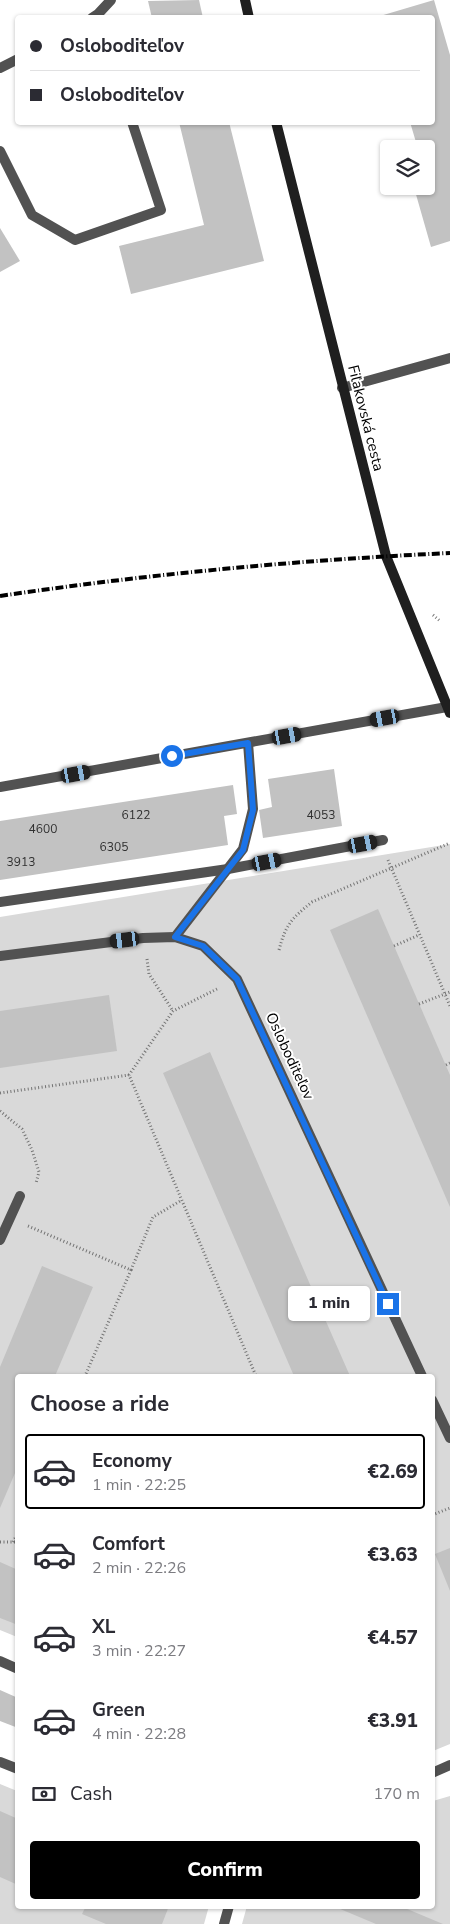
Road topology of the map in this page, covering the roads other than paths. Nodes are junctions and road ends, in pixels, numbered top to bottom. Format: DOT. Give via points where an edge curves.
graph roads {
  1 [pos="110,0"];
  2 [pos="245,0"];
  3 [pos="97,15"];
  4 [pos="248,15"];
  5 [pos="15,60"];
  6 [pos="0,68"];
  7 [pos="133,125"];
  8 [pos="277,125"];
  9 [pos="0,151"];
  10 [pos="450,358"];
  11 [pos="342,388"];
  12 [pos="449,710"];
  13 [pos="248,743"];
  14 [pos="0,787"];
  15 [pos="383,840"];
  16 [pos="228,869"];
  17 [pos="0,902"];
  18 [pos="175,937"];
  19 [pos="0,956"];
  20 [pos="20,1196"];
  21 [pos="0,1240"];
  22 [pos="421,1374"];
  23 [pos="435,1406"];
  24 [pos="449,1434"];
  25 [pos="0,1661"];
  26 [pos="15,1668"];
  27 [pos="0,1762"];
  28 [pos="450,1765"];
  29 [pos="15,1769"];
  30 [pos="435,1772"];
  31 [pos="228,1909"];
  32 [pos="224,1924"];
  1 -- 3 [label="street"];
  2 -- 4 [label="street"];
  5 -- 6 [label="street"];
  7 -- 9 [label="street" via="161,210 75,240 32,215"];
  8 -- 11 [label="street, Fiľakovská cesta"];
  10 -- 11 [label="street"];
  11 -- 12 [label="street, Fiľakovská cesta" via="386,556"];
  12 -- 13 [label="street"];
  13 -- 14 [label="street"];
  13 -- 16 [label="street" via="253,810 243,850"];
  15 -- 16 [label="street"];
  16 -- 17 [label="street"];
  16 -- 18 [label="street"];
  18 -- 19 [label="street, Osloboditeľov"];
  18 -- 22 [label="street, Osloboditeľov" via="203,946 237,979"];
  20 -- 21 [label="street"];
  23 -- 24 [label="street"];
  25 -- 26 [label="street"];
  27 -- 29 [label="street"];
  28 -- 30 [label="street"];
  31 -- 32 [label="street"];
}
